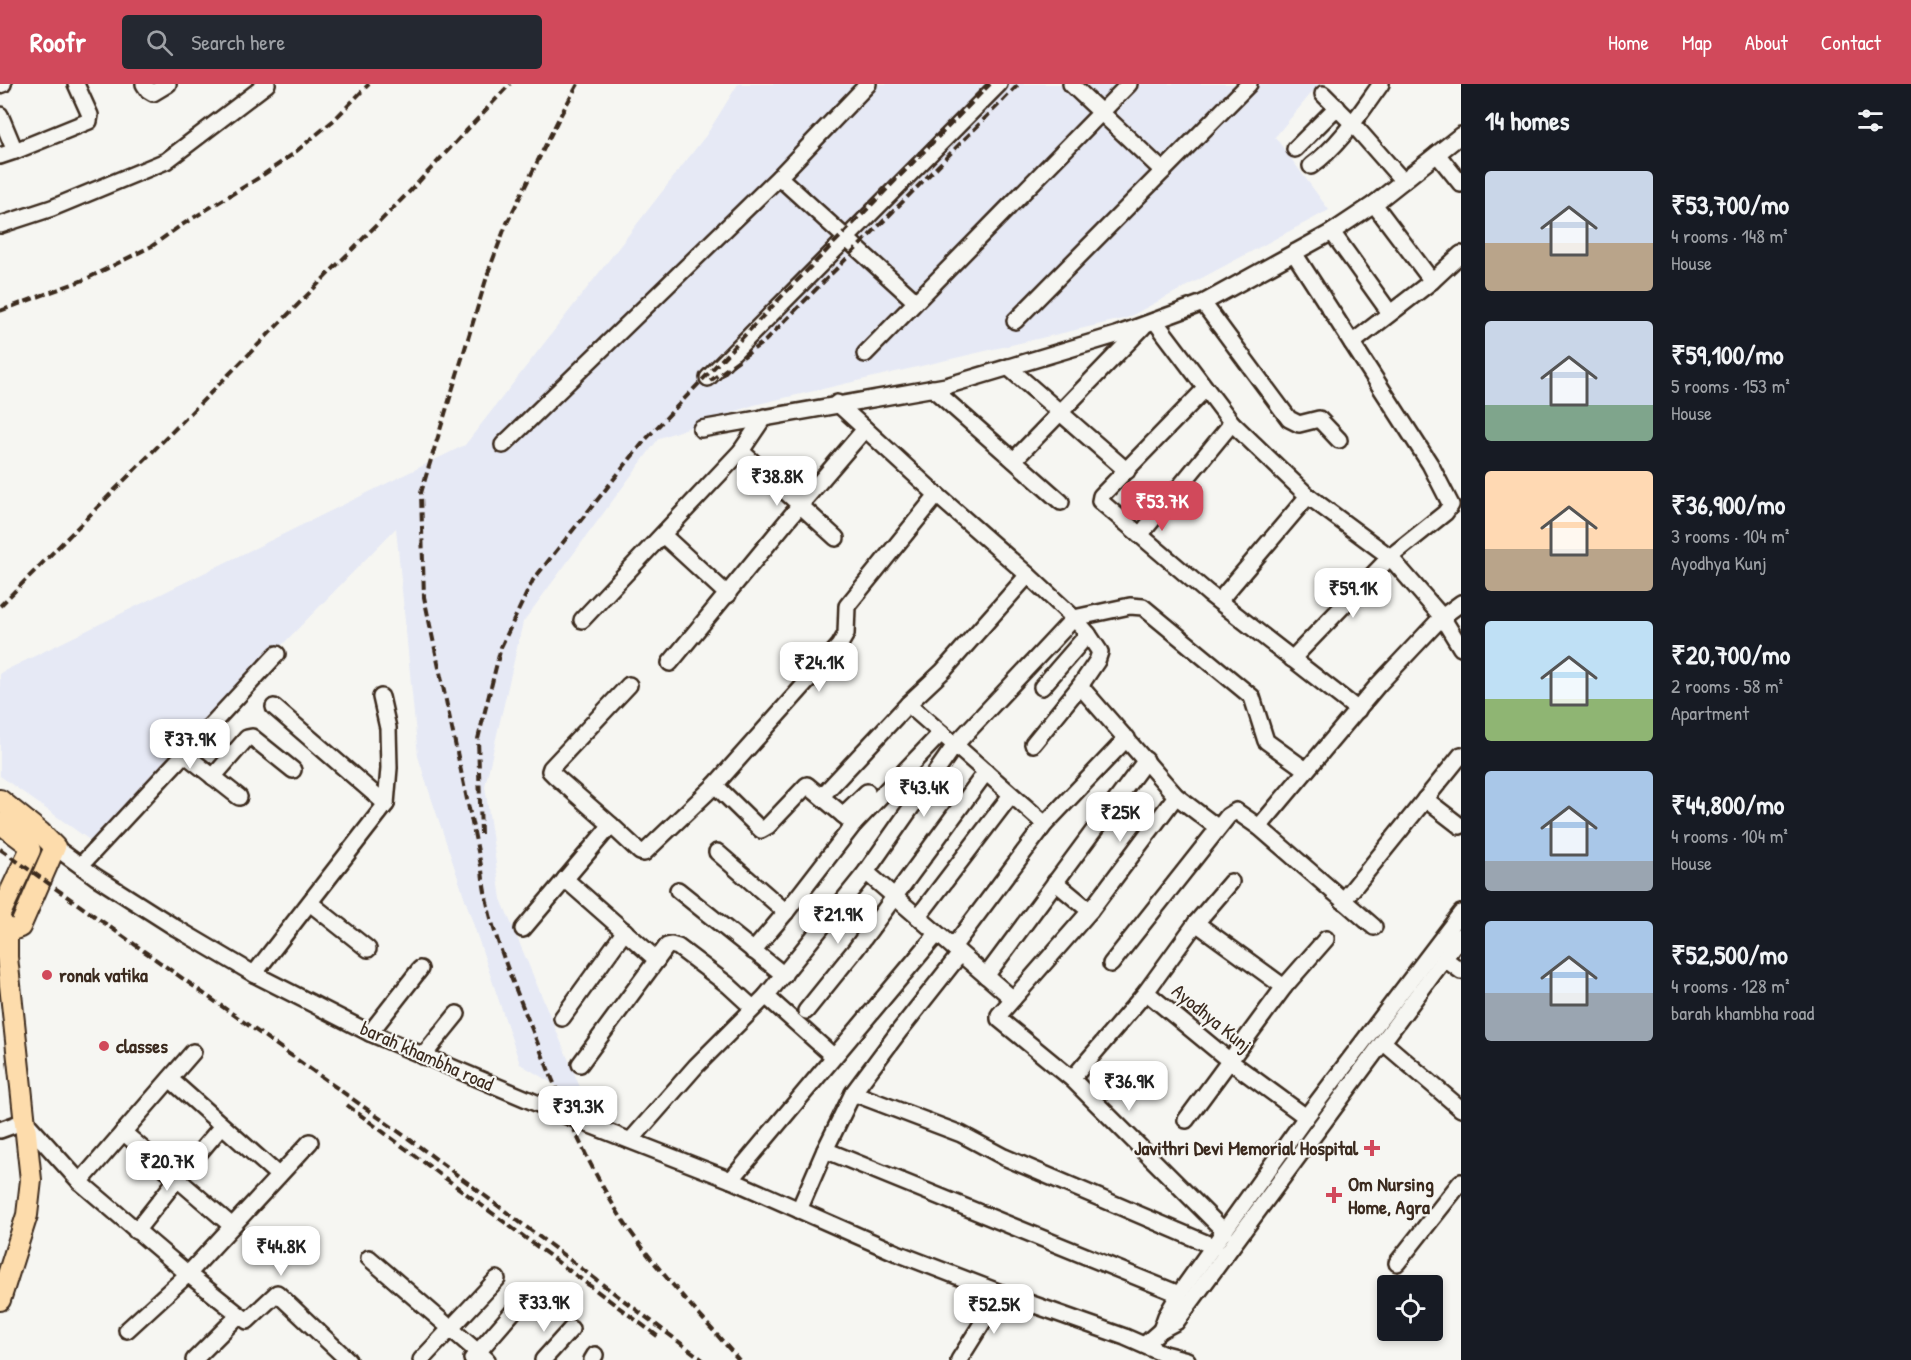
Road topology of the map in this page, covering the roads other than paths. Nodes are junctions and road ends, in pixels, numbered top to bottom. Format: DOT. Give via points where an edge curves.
graph roads {
  1 [pos="76,84"];
  2 [pos="144,84"];
  3 [pos="168,84"];
  4 [pos="267,84"];
  5 [pos="868,84"];
  6 [pos="999,84"];
  7 [pos="1071,84"];
  8 [pos="1130,84"];
  9 [pos="1249,84"];
  10 [pos="1382,84"];
  11 [pos="1323,94"];
  12 [pos="1337,106"];
  13 [pos="1101,113"];
  14 [pos="0,115"];
  15 [pos="1352,123"];
  16 [pos="1461,135"];
  17 [pos="1295,149"];
  18 [pos="15,151"];
  19 [pos="1437,154"];
  20 [pos="0,156"];
  21 [pos="1311,166"];
  22 [pos="1163,171"];
  23 [pos="779,177"];
  24 [pos="1403,181"];
  25 [pos="1461,184"];
  26 [pos="1374,204"];
  27 [pos="0,225"];
  28 [pos="1332,232"];
  29 [pos="846,238"];
  30 [pos="1294,253"];
  31 [pos="1461,254"];
  32 [pos="1432,281"];
  33 [pos="915,302"];
  34 [pos="1203,303"];
  35 [pos="1390,313"];
  36 [pos="1015,321"];
  37 [pos="1150,322"];
  38 [pos="1352,343"];
  39 [pos="865,354"];
  40 [pos="1008,367"];
  41 [pos="708,378"];
  42 [pos="932,388"];
  43 [pos="1205,389"];
  44 [pos="837,404"];
  45 [pos="1061,413"];
  46 [pos="764,417"];
  47 [pos="1232,423"];
  48 [pos="701,429"];
  49 [pos="865,429"];
  50 [pos="1339,440"];
  51 [pos="503,445"];
  52 [pos="741,451"];
  53 [pos="1014,460"];
  54 [pos="1126,471"];
  55 [pos="937,495"];
  56 [pos="1308,496"];
  57 [pos="1061,502"];
  58 [pos="800,505"];
  59 [pos="663,535"];
  60 [pos="1140,535"];
  61 [pos="836,538"];
  62 [pos="1390,557"];
  63 [pos="1028,575"];
  64 [pos="728,595"];
  65 [pos="1219,601"];
  66 [pos="1461,603"];
  67 [pos="1442,617"];
  68 [pos="1074,618"];
  69 [pos="582,620"];
  70 [pos="1088,634"];
  71 [pos="1461,648"];
  72 [pos="277,654"];
  73 [pos="1292,659"];
  74 [pos="670,663"];
  75 [pos="629,685"];
  76 [pos="1080,686"];
  77 [pos="1042,687"];
  78 [pos="381,697"];
  79 [pos="908,704"];
  80 [pos="274,707"];
  81 [pos="1358,710"];
  82 [pos="941,734"];
  83 [pos="1127,738"];
  84 [pos="1033,744"];
  85 [pos="955,745"];
  86 [pos="183,753"];
  87 [pos="1461,755"];
  88 [pos="1146,760"];
  89 [pos="293,770"];
  90 [pos="1306,770"];
  91 [pos="986,772"];
  92 [pos="213,777"];
  93 [pos="714,785"];
  94 [pos="867,792"];
  95 [pos="822,795"];
  96 [pos="1011,795"];
  97 [pos="1176,796"];
  98 [pos="239,797"];
  99 [pos="1425,799"];
  100 [pos="0,800"];
  101 [pos="386,804"];
  102 [pos="848,820"];
  103 [pos="0,823"];
  104 [pos="611,825"];
  105 [pos="1045,825"];
  106 [pos="1460,826"];
  107 [pos="1259,827"];
  108 [pos="1218,828"];
  109 [pos="55,847"];
  110 [pos="717,852"];
  111 [pos="81,865"];
  112 [pos="866,872"];
  113 [pos="565,879"];
  114 [pos="1055,882"];
  115 [pos="1231,882"];
  116 [pos="678,890"];
  117 [pos="895,897"];
  118 [pos="1343,901"];
  119 [pos="310,903"];
  120 [pos="1090,910"];
  121 [pos="786,912"];
  122 [pos="1461,913"];
  123 [pos="918,917"];
  124 [pos="2,922"];
  125 [pos="1196,923"];
  126 [pos="1374,927"];
  127 [pos="523,929"];
  128 [pos="625,931"];
  129 [pos="937,934"];
  130 [pos="1461,936"];
  131 [pos="1326,939"];
  132 [pos="368,949"];
  133 [pos="753,951"];
  134 [pos="956,951"];
  135 [pos="1445,959"];
  136 [pos="657,960"];
  137 [pos="1111,964"];
  138 [pos="420,969"];
  139 [pos="1461,970"];
  140 [pos="254,974"];
  141 [pos="784,975"];
  142 [pos="986,976"];
  143 [pos="1284,987"];
  144 [pos="1146,992"];
  145 [pos="766,996"];
  146 [pos="1013,999"];
  147 [pos="753,1008"];
  148 [pos="806,1011"];
  149 [pos="458,1014"];
  150 [pos="562,1018"];
  151 [pos="370,1033"];
  152 [pos="1383,1042"];
  153 [pos="193,1052"];
  154 [pos="423,1056"];
  155 [pos="833,1056"];
  156 [pos="1231,1062"];
  157 [pos="580,1064"];
  158 [pos="170,1079"];
  159 [pos="1072,1080"];
  160 [pos="853,1093"];
  161 [pos="1461,1109"];
  162 [pos="1306,1117"];
  163 [pos="1186,1120"];
  164 [pos="25,1121"];
  165 [pos="222,1126"];
  166 [pos="0,1130"];
  167 [pos="123,1132"];
  168 [pos="631,1140"];
  169 [pos="310,1142"];
  170 [pos="825,1150"];
  171 [pos="278,1175"];
  172 [pos="177,1179"];
  173 [pos="731,1180"];
  174 [pos="80,1182"];
  175 [pos="1461,1182"];
  176 [pos="799,1210"];
  177 [pos="232,1226"];
  178 [pos="136,1231"];
  179 [pos="1225,1232"];
  180 [pos="1215,1247"];
  181 [pos="369,1258"];
  182 [pos="1396,1263"];
  183 [pos="188,1274"];
  184 [pos="496,1279"];
  185 [pos="1001,1293"];
  186 [pos="1179,1294"];
  187 [pos="525,1298"];
  188 [pos="0,1300"];
  189 [pos="238,1315"];
  190 [pos="451,1328"];
  191 [pos="571,1329"];
  192 [pos="127,1330"];
  193 [pos="1161,1330"];
  194 [pos="1144,1345"];
  195 [pos="479,1357"];
  196 [pos="1167,1357"];
  197 [pos="340,1358"];
  198 [pos="194,1360"];
  199 [pos="421,1360"];
  200 [pos="543,1360"];
  201 [pos="959,1360"];
  202 [pos="1187,1360"];
  1 -- 18 [label="street" via="89,121"];
  2 -- 3 [label="street" via="153,93"];
  4 -- 27 [label="street" via="166,161"];
  5 -- 23 [label="street"];
  6 -- 29 [label="street"];
  7 -- 13 [label="street"];
  8 -- 13 [label="street"];
  9 -- 22 [label="street"];
  10 -- 15 [label="street"];
  11 -- 12 [label="street"];
  12 -- 15 [label="street"];
  12 -- 17 [label="street"];
  13 -- 22 [label="street"];
  13 -- 33 [label="street"];
  14 -- 18 [label="street"];
  15 -- 21 [label="street" via="1327,154"];
  15 -- 24 [label="street"];
  16 -- 19 [label="street"];
  18 -- 20 [label="street"];
  19 -- 24 [label="street"];
  19 -- 25 [label="street"];
  22 -- 36 [label="street"];
  23 -- 29 [label="street"];
  23 -- 51 [label="street"];
  24 -- 26 [label="street"];
  26 -- 28 [label="street"];
  26 -- 32 [label="street"];
  28 -- 30 [label="street"];
  28 -- 35 [label="street"];
  29 -- 33 [label="street"];
  29 -- 41 [label="street"];
  30 -- 34 [label="street"];
  30 -- 38 [label="street"];
  31 -- 32 [label="street"];
  32 -- 35 [label="street"];
  33 -- 39 [label="street"];
  34 -- 37 [label="street"];
  34 -- 50 [label="street" via="1290,419 1299,424 1319,419"];
  35 -- 38 [label="street"];
  37 -- 40 [label="street"];
  37 -- 43 [label="street"];
  37 -- 45 [label="street"];
  38 -- 62 [label="street" via="1430,464 1451,505"];
  40 -- 42 [label="street"];
  40 -- 45 [label="street"];
  42 -- 44 [label="street"];
  42 -- 53 [label="street"];
  43 -- 47 [label="street"];
  43 -- 54 [label="street"];
  44 -- 46 [label="street"];
  44 -- 49 [label="street"];
  45 -- 53 [label="street"];
  45 -- 54 [label="street"];
  46 -- 48 [label="street"];
  46 -- 52 [label="street"];
  47 -- 56 [label="street"];
  47 -- 60 [label="street"];
  49 -- 55 [label="street"];
  49 -- 58 [label="street"];
  52 -- 58 [label="street"];
  52 -- 59 [label="street"];
  53 -- 57 [label="street"];
  54 -- 60 [label="street" via="1100,501"];
  55 -- 63 [label="street"];
  55 -- 93 [label="street" via="847,606 847,630 839,646"];
  56 -- 62 [label="street"];
  56 -- 65 [label="street"];
  58 -- 61 [label="street"];
  58 -- 64 [label="street"];
  59 -- 64 [label="street"];
  59 -- 69 [label="street"];
  60 -- 65 [label="street"];
  62 -- 67 [label="street"];
  62 -- 73 [label="street"];
  63 -- 68 [label="street"];
  63 -- 79 [label="street" via="943,671"];
  64 -- 74 [label="street"];
  65 -- 73 [label="street"];
  66 -- 67 [label="street"];
  67 -- 71 [label="street"];
  67 -- 81 [label="street"];
  68 -- 70 [label="street"];
  68 -- 85 [label="street"];
  68 -- 90 [label="street" via="1143,607 1252,697 1266,741"];
  70 -- 76 [label="street" via="1100,656"];
  70 -- 77 [label="street"];
  72 -- 86 [label="street"];
  73 -- 81 [label="street"];
  75 -- 104 [label="street" via="550,771"];
  76 -- 83 [label="street"];
  76 -- 84 [label="street"];
  78 -- 101 [label="street" via="388,728"];
  79 -- 82 [label="street"];
  79 -- 95 [label="street"];
  80 -- 101 [label="street"];
  81 -- 90 [label="street"];
  82 -- 85 [label="street"];
  82 -- 102 [label="street"];
  83 -- 88 [label="street"];
  83 -- 105 [label="street"];
  85 -- 91 [label="street"];
  85 -- 112 [label="street"];
  86 -- 92 [label="street"];
  86 -- 111 [label="street"];
  87 -- 99 [label="street"];
  88 -- 97 [label="street"];
  88 -- 114 [label="street"];
  89 -- 92 [label="street" via="249,737"];
  90 -- 107 [label="street"];
  91 -- 96 [label="street"];
  91 -- 117 [label="street"];
  92 -- 98 [label="street"];
  93 -- 95 [label="street" via="761,830 804,785"];
  93 -- 104 [label="street" via="644,853"];
  94 -- 102 [label="street"];
  95 -- 102 [label="street"];
  96 -- 105 [label="street"];
  96 -- 123 [label="street"];
  97 -- 108 [label="street"];
  97 -- 120 [label="street"];
  99 -- 106 [label="street"];
  99 -- 118 [label="street"];
  100 -- 109 [label="main road"];
  101 -- 119 [label="street"];
  102 -- 121 [label="street"];
  103 -- 124 [label="main road" via="28,844 30,850"];
  104 -- 113 [label="street"];
  105 -- 134 [label="street"];
  107 -- 108 [label="street" via="1236,811"];
  107 -- 118 [label="street"];
  108 -- 137 [label="street"];
  109 -- 111 [label="street, barah khambha road"];
  109 -- 124 [label="main road" via="20,927"];
  110 -- 121 [label="street"];
  111 -- 140 [label="street, barah khambha road"];
  112 -- 117 [label="street"];
  112 -- 141 [label="street"];
  113 -- 127 [label="street"];
  113 -- 128 [label="street"];
  114 -- 120 [label="street"];
  114 -- 142 [label="street"];
  115 -- 125 [label="street, Ayodhya Kunj"];
  116 -- 133 [label="street"];
  117 -- 123 [label="street"];
  117 -- 148 [label="street"];
  118 -- 126 [label="street"];
  119 -- 132 [label="street"];
  119 -- 140 [label="street"];
  120 -- 146 [label="street"];
  121 -- 133 [label="street"];
  122 -- 162 [label="street"];
  123 -- 129 [label="street"];
  124 -- 164 [label="main road"];
  125 -- 143 [label="street"];
  125 -- 144 [label="street, Ayodhya Kunj"];
  128 -- 136 [label="street"];
  128 -- 150 [label="street"];
  129 -- 134 [label="street"];
  129 -- 155 [label="street"];
  130 -- 135 [label="street"];
  131 -- 143 [label="street"];
  133 -- 141 [label="street"];
  134 -- 142 [label="street"];
  134 -- 160 [label="street"];
  135 -- 139 [label="street"];
  135 -- 152 [label="street"];
  136 -- 147 [label="street" via="667,946 674,945"];
  136 -- 157 [label="street"];
  138 -- 151 [label="street"];
  140 -- 151 [label="street, barah khambha road"];
  141 -- 145 [label="street"];
  142 -- 146 [label="street"];
  143 -- 156 [label="street"];
  144 -- 156 [label="street, Ayodhya Kunj"];
  144 -- 159 [label="street"];
  145 -- 147 [label="street"];
  145 -- 155 [label="street"];
  146 -- 159 [label="street" via="999,1019"];
  147 -- 168 [label="street"];
  149 -- 154 [label="street"];
  151 -- 154 [label="street, barah khambha road"];
  152 -- 161 [label="street"];
  152 -- 193 [label="street" via="1176,1322"];
  153 -- 158 [label="street"];
  154 -- 168 [label="street, barah khambha road"];
  155 -- 173 [label="street"];
  156 -- 162 [label="street, Ayodhya Kunj"];
  156 -- 163 [label="street"];
  158 -- 165 [label="street"];
  158 -- 167 [label="street"];
  159 -- 179 [label="street"];
  160 -- 170 [label="street"];
  160 -- 180 [label="street" via="961,1134 1004,1157"];
  162 -- 179 [label="street"];
  164 -- 166 [label="street"];
  164 -- 174 [label="street"];
  164 -- 188 [label="main road" via="31,1180 27,1215"];
  165 -- 171 [label="street"];
  165 -- 172 [label="street"];
  167 -- 172 [label="street"];
  167 -- 174 [label="street"];
  168 -- 173 [label="street, barah khambha road"];
  169 -- 171 [label="street"];
  170 -- 176 [label="street"];
  170 -- 186 [label="street"];
  171 -- 177 [label="street"];
  172 -- 177 [label="street"];
  172 -- 178 [label="street"];
  173 -- 176 [label="street, barah khambha road"];
  174 -- 178 [label="street"];
  175 -- 182 [label="street"];
  176 -- 185 [label="street, barah khambha road"];
  177 -- 183 [label="street"];
  178 -- 183 [label="street"];
  179 -- 180 [label="street"];
  180 -- 186 [label="street"];
  181 -- 190 [label="street"];
  183 -- 189 [label="street"];
  183 -- 192 [label="street"];
  184 -- 190 [label="street"];
  185 -- 194 [label="street, barah khambha road"];
  185 -- 201 [label="street"];
  186 -- 193 [label="street"];
  187 -- 195 [label="street"];
  189 -- 197 [label="street" via="248,1321 277,1293"];
  189 -- 198 [label="street"];
  190 -- 195 [label="street"];
  190 -- 199 [label="street"];
  191 -- 200 [label="street"];
  193 -- 194 [label="street"];
  194 -- 196 [label="street, barah khambha road"];
  196 -- 202 [label="street, barah khambha road"];
}
